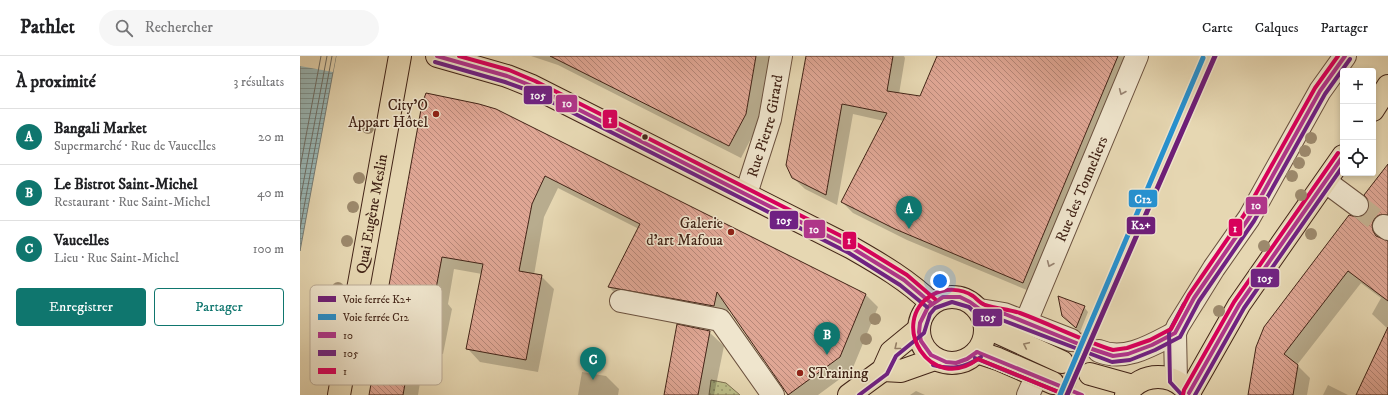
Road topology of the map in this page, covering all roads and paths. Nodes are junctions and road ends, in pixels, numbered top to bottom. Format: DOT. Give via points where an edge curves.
graph roads {
  1 [pos="400,56"];
  2 [pos="437,56"];
  3 [pos="781,56"];
  4 [pos="1137,56"];
  5 [pos="1345,56"];
  6 [pos="1388,86"];
  7 [pos="1376,105"];
  8 [pos="1340,161"];
  9 [pos="1326,182"];
  10 [pos="746,194"];
  11 [pos="1357,205"];
  12 [pos="359,285"];
  13 [pos="621,300"];
  14 [pos="931,304"];
  15 [pos="983,319"];
  16 [pos="1026,322"];
  17 [pos="919,329"];
  18 [pos="1175,334"];
  19 [pos="1071,340"];
  20 [pos="1099,351"];
  21 [pos="977,352"];
  22 [pos="935,359"];
  23 [pos="1062,362"];
  24 [pos="883,370"];
  25 [pos="1090,374"];
  26 [pos="342,385"];
  27 [pos="1039,385"];
  28 [pos="1129,390"];
  29 [pos="1185,390"];
  30 [pos="340,395"];
  31 [pos="773,395"];
  32 [pos="849,395"];
  1 -- 12 [label="main road, Quai Eugène Meslin"];
  2 -- 10 [label="main road" via="508,76 532,86"];
  3 -- 10 [label="street, Rue Pierre Girard" via="770,120"];
  4 -- 16 [label="street, Rue des Tonneliers, one-way"];
  5 -- 18 [label="street" via="1320,91 1249,218 1194,298"];
  6 -- 7 [label="main road"];
  8 -- 9 [label="main road"];
  9 -- 11 [label="street"];
  9 -- 29 [label="main road" via="1239,305"];
  10 -- 14 [label="main road" via="878,263 921,293"];
  13 -- 31 [label="street" via="720,320"];
  14 -- 15 [label="main road" via="941,298 962,298 972,302"];
  14 -- 17 [label="main road" via="922,315"];
  15 -- 16 [label="street" via="1004,314"];
  15 -- 21 [label="main road" via="984,340"];
  23 -- 15 [label="main road, one-way"];
  16 -- 19 [label="street"];
  17 -- 22 [label="main road" via="920,341"];
  17 -- 24 [label="main road, one-way" via="891,352"];
  18 -- 20 [label="street" via="1128,354 1113,356"];
  18 -- 29 [label="street"];
  21 -- 22 [label="main road" via="957,363"];
  21 -- 27 [label="main road"];
  22 -- 24 [label="main road" via="901,371"];
  24 -- 32 [label="main road"];
  25 -- 28 [label="main road"];
  26 -- 30 [label="main road, Quai Eugène Meslin"];
  28 -- 29 [label="main road" via="1143,379 1155,376 1164,377"];
}
